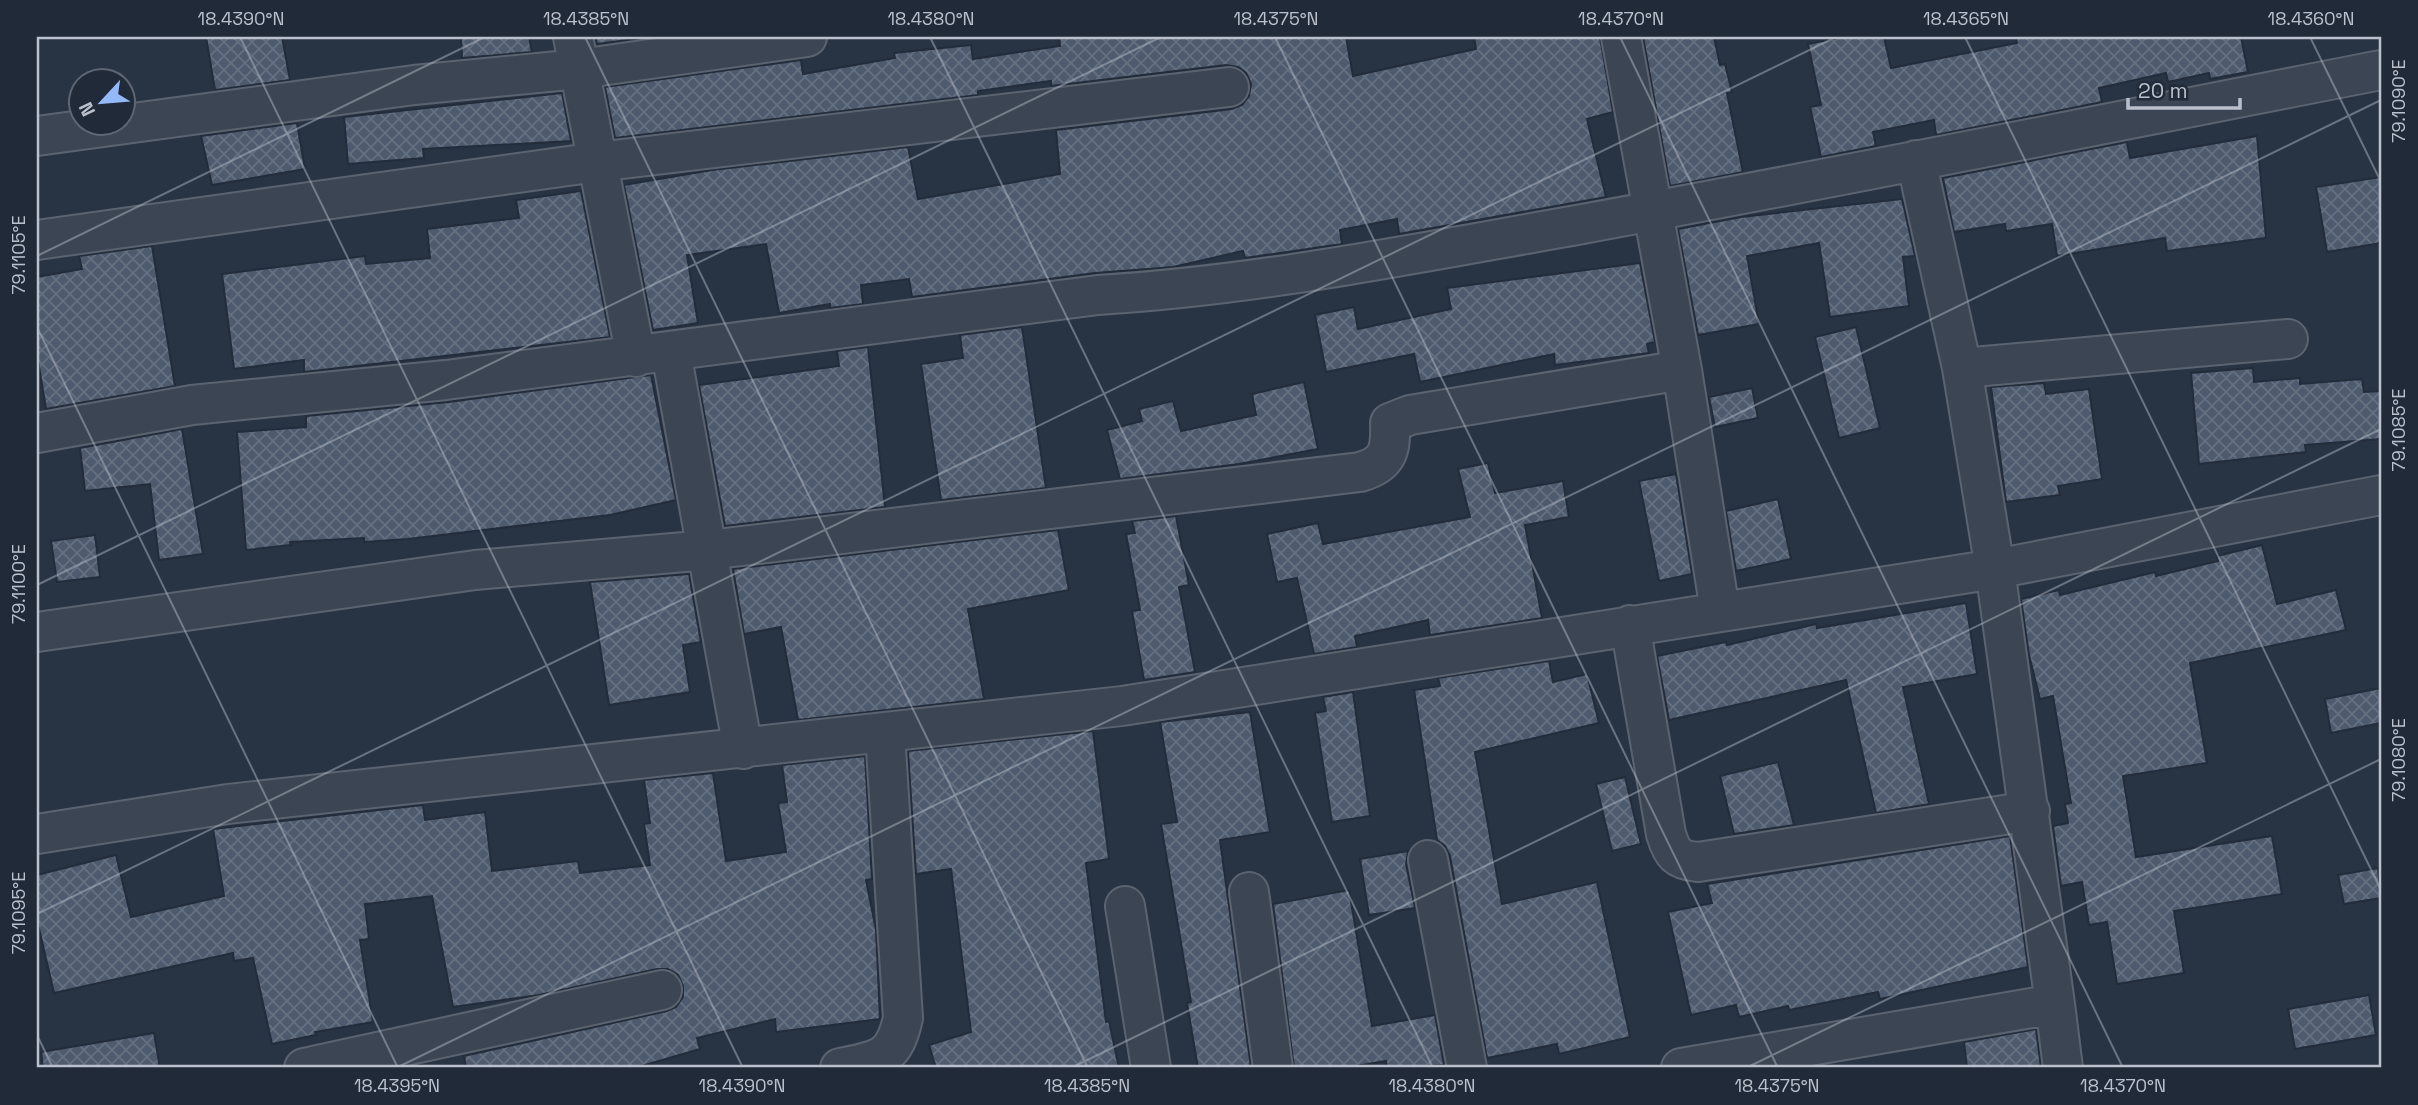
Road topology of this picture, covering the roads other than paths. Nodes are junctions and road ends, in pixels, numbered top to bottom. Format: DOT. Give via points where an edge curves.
graph roads {
  1 [pos="807,37"];
  2 [pos="1620,37"];
  3 [pos="576,53"];
  4 [pos="2381,70"];
  5 [pos="1229,87"];
  6 [pos="37,136"];
  7 [pos="1916,160"];
  8 [pos="597,162"];
  9 [pos="1650,212"];
  10 [pos="37,240"];
  11 [pos="2288,339"];
  12 [pos="653,354"];
  13 [pos="1962,368"];
  14 [pos="1682,370"];
  15 [pos="37,433"];
  16 [pos="2381,495"];
  17 [pos="708,550"];
  18 [pos="1995,569"];
  19 [pos="1720,611"];
  20 [pos="1630,625"];
  21 [pos="37,632"];
  22 [pos="885,733"];
  23 [pos="743,749"];
  24 [pos="2030,811"];
  25 [pos="37,834"];
  26 [pos="1428,860"];
  27 [pos="1249,892"];
  28 [pos="1125,906"];
  29 [pos="662,990"];
  30 [pos="2055,1004"];
  31 [pos="304,1068"];
  32 [pos="840,1068"];
  33 [pos="1151,1068"];
  34 [pos="1273,1068"];
  35 [pos="1467,1068"];
  36 [pos="1681,1068"];
  37 [pos="2063,1068"];
  1 -- 3 [label="street"];
  2 -- 9 [label="street"];
  3 -- 6 [label="street" via="414,85"];
  3 -- 8 [label="street"];
  4 -- 7 [label="street"];
  5 -- 8 [label="street"];
  7 -- 9 [label="street"];
  7 -- 13 [label="street"];
  8 -- 10 [label="street"];
  8 -- 12 [label="street"];
  9 -- 12 [label="street" via="1315,272 1195,289 1098,295"];
  9 -- 14 [label="street"];
  11 -- 13 [label="street"];
  12 -- 15 [label="street" via="192,405"];
  12 -- 17 [label="street"];
  13 -- 18 [label="street"];
  14 -- 17 [label="street" via="1410,415 1390,423 1387,459 1360,472"];
  14 -- 19 [label="street"];
  16 -- 18 [label="street"];
  17 -- 21 [label="street" via="475,570"];
  17 -- 23 [label="street"];
  18 -- 19 [label="street"];
  18 -- 24 [label="street"];
  19 -- 20 [label="street"];
  20 -- 22 [label="street" via="1122,706"];
  20 -- 24 [label="street" via="1666,834 1671,852 1682,860 1698,862"];
  22 -- 23 [label="street"];
  22 -- 32 [label="street" via="904,1018 898,1044 886,1054"];
  23 -- 25 [label="street" via="228,804"];
  24 -- 30 [label="street"];
  26 -- 35 [label="street"];
  27 -- 34 [label="street"];
  28 -- 33 [label="street"];
  29 -- 31 [label="street"];
  30 -- 36 [label="street"];
  30 -- 37 [label="street"];
}
